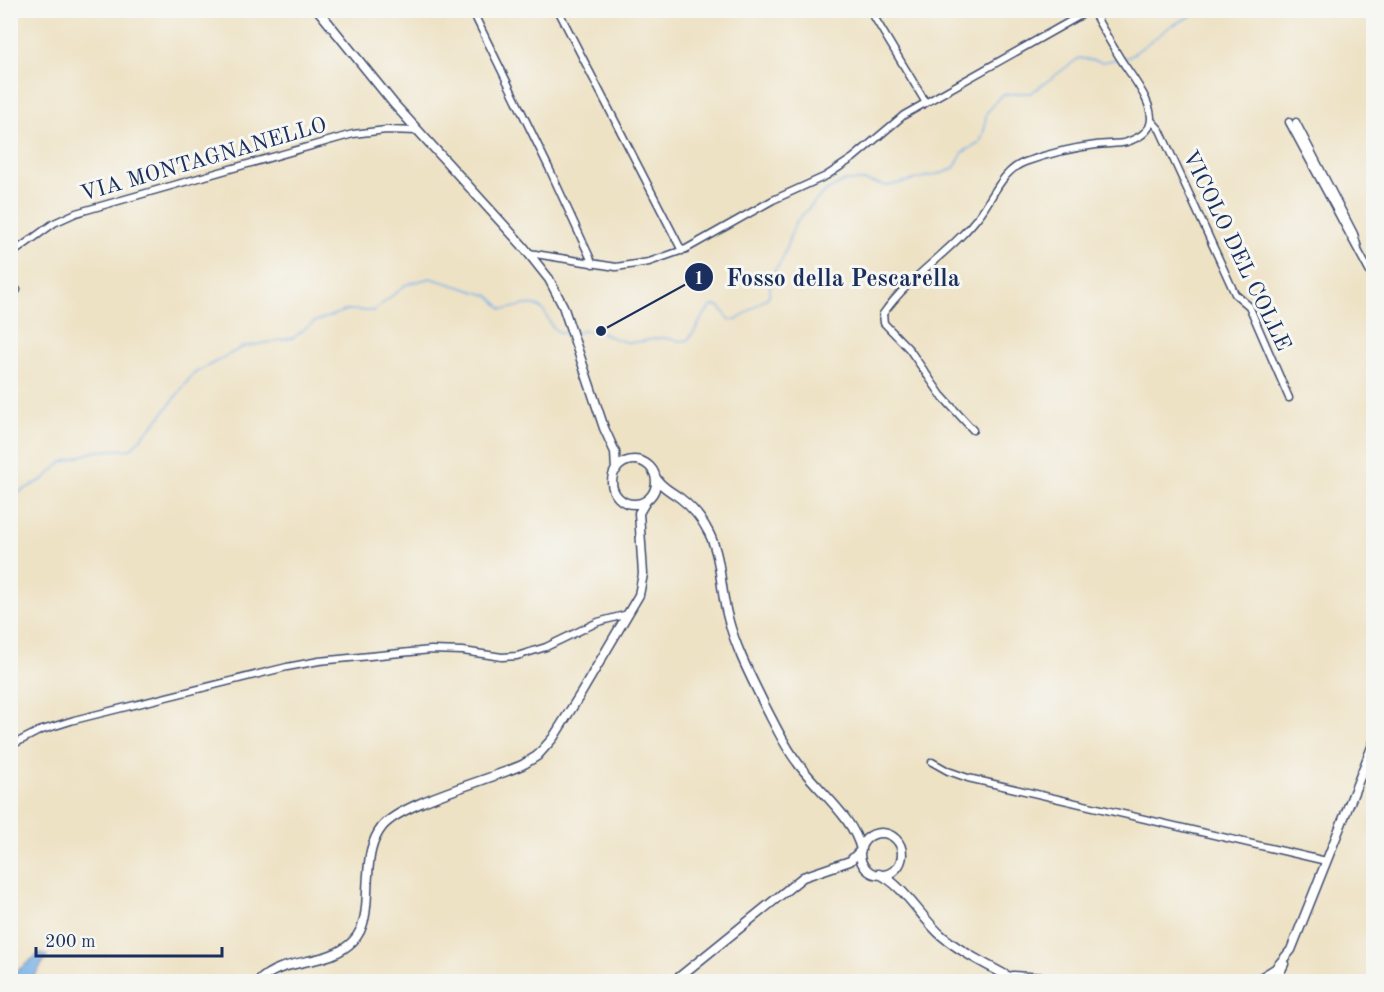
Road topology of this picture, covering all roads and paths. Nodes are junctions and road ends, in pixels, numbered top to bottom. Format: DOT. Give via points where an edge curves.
graph roads {
  1 [pos="318,10"];
  2 [pos="471,10"];
  3 [pos="558,10"];
  4 [pos="870,10"];
  5 [pos="1091,10"];
  6 [pos="926,103"];
  7 [pos="1151,120"];
  8 [pos="1293,122"];
  9 [pos="418,131"];
  10 [pos="682,251"];
  11 [pos="529,253"];
  12 [pos="10,255"];
  13 [pos="592,264"];
  14 [pos="1374,280"];
  15 [pos="1289,398"];
  16 [pos="973,430"];
  17 [pos="611,443"];
  18 [pos="635,460"];
  19 [pos="616,470"];
  20 [pos="656,478"];
  21 [pos="671,492"];
  22 [pos="649,498"];
  23 [pos="628,503"];
  24 [pos="639,519"];
  25 [pos="629,614"];
  26 [pos="1374,742"];
  27 [pos="10,746"];
  28 [pos="932,762"];
  29 [pos="846,820"];
  30 [pos="875,834"];
  31 [pos="861,850"];
  32 [pos="1326,861"];
  33 [pos="842,865"];
  34 [pos="864,866"];
  35 [pos="897,867"];
  36 [pos="879,874"];
  37 [pos="904,894"];
  38 [pos="1290,950"];
  39 [pos="1003,973"];
  40 [pos="258,981"];
  41 [pos="673,981"];
  42 [pos="1019,981"];
  43 [pos="1100,981"];
  44 [pos="1254,981"];
  45 [pos="1275,981"];
  1 -- 9 [label="main road"];
  2 -- 13 [label="street"];
  3 -- 10 [label="street"];
  4 -- 6 [label="street"];
  5 -- 6 [label="street"];
  5 -- 7 [label="street" via="1141,90"];
  6 -- 10 [label="street" via="895,121 830,173"];
  7 -- 15 [label="street, VICOLO DEL COLLE" via="1160,130 1235,294 1249,306"];
  7 -- 16 [label="street" via="1145,132 1128,142 1062,151 1015,167 966,232 883,312 884,323"];
  8 -- 14 [label="street" via="1353,232"];
  9 -- 11 [label="main road"];
  9 -- 12 [label="street, VIA MONTAGNANELLO" via="386,129 352,134 72,214"];
  10 -- 13 [label="street" via="634,265"];
  11 -- 13 [label="street"];
  11 -- 17 [label="main road" via="554,287"];
  17 -- 18 [label="main road" via="624,456"];
  17 -- 19 [label="main road"];
  18 -- 19 [label="main road"];
  18 -- 20 [label="main road" via="646,463"];
  19 -- 23 [label="main road" via="612,481 615,492"];
  20 -- 21 [label="main road"];
  20 -- 22 [label="main road"];
  21 -- 22 [label="main road" via="661,491"];
  21 -- 29 [label="main road" via="696,513 709,533 734,639 780,734 802,770"];
  22 -- 23 [label="main road"];
  22 -- 24 [label="main road" via="640,509"];
  23 -- 24 [label="main road"];
  24 -- 25 [label="main road" via="643,582"];
  25 -- 27 [label="street" via="517,656 431,650 287,667 74,720"];
  25 -- 40 [label="main road" via="553,738 537,756 409,809 381,828 371,850 363,923 352,942 331,956 285,966"];
  26 -- 32 [label="main road"];
  28 -- 32 [label="street" via="965,778"];
  29 -- 30 [label="main road"];
  29 -- 31 [label="main road"];
  30 -- 31 [label="main road"];
  30 -- 35 [label="main road" via="892,837 900,845 902,857"];
  31 -- 33 [label="main road"];
  31 -- 34 [label="main road"];
  32 -- 38 [label="main road"];
  33 -- 34 [label="main road"];
  33 -- 41 [label="main road" via="803,878"];
  34 -- 36 [label="main road"];
  35 -- 36 [label="main road"];
  35 -- 37 [label="main road" via="897,880"];
  36 -- 37 [label="main road"];
  37 -- 39 [label="main road" via="944,937"];
  38 -- 44 [label="main road" via="1275,969"];
  38 -- 45 [label="main road"];
  39 -- 42 [label="main road"];
  39 -- 43 [label="main road"];
}
